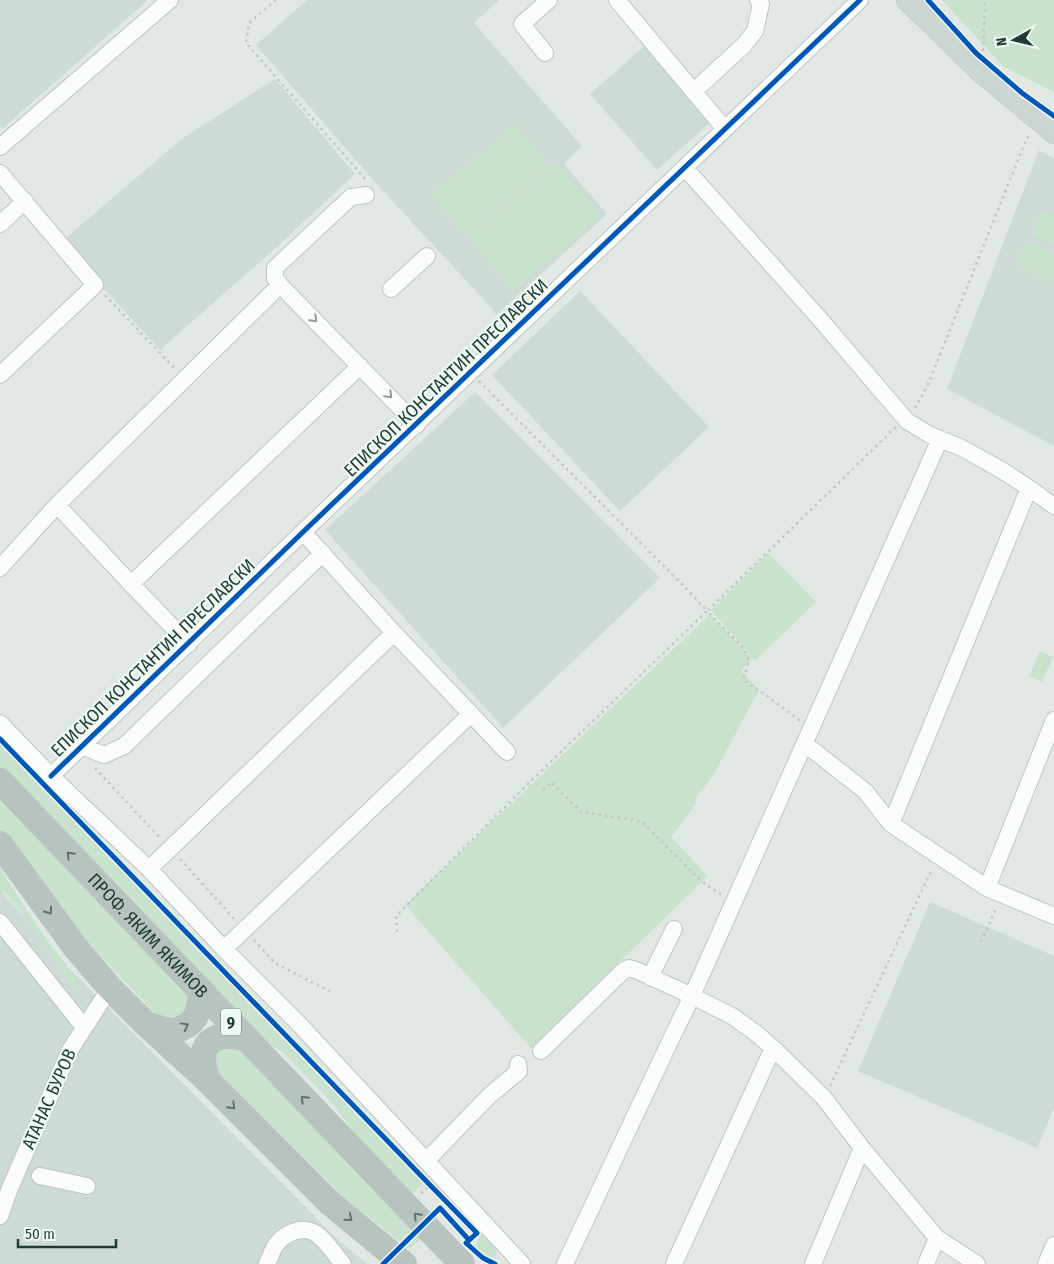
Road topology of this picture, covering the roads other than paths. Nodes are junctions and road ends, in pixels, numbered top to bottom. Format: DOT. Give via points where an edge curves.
graph roads {
  1 [pos="170,0"];
  2 [pos="549,0"];
  3 [pos="617,0"];
  4 [pos="758,0"];
  5 [pos="860,0"];
  6 [pos="907,0"];
  7 [pos="545,53"];
  8 [pos="694,91"];
  9 [pos="726,129"];
  10 [pos="1054,133"];
  11 [pos="0,147"];
  12 [pos="685,168"];
  13 [pos="0,173"];
  14 [pos="366,195"];
  15 [pos="25,201"];
  16 [pos="0,224"];
  17 [pos="427,256"];
  18 [pos="280,285"];
  19 [pos="391,289"];
  20 [pos="360,366"];
  21 [pos="0,375"];
  22 [pos="417,425"];
  23 [pos="940,439"];
  24 [pos="1029,488"];
  25 [pos="57,505"];
  26 [pos="1054,506"];
  27 [pos="303,532"];
  28 [pos="323,554"];
  29 [pos="0,568"];
  30 [pos="130,584"];
  31 [pos="394,632"];
  32 [pos="189,644"];
  33 [pos="471,714"];
  34 [pos="1054,720"];
  35 [pos="0,722"];
  36 [pos="808,736"];
  37 [pos="80,748"];
  38 [pos="507,752"];
  39 [pos="51,776"];
  40 [pos="0,781"];
  41 [pos="891,824"];
  42 [pos="0,844"];
  43 [pos="149,869"];
  44 [pos="987,888"];
  45 [pos="1054,916"];
  46 [pos="0,922"];
  47 [pos="674,929"];
  48 [pos="224,949"];
  49 [pos="650,977"];
  50 [pos="110,988"];
  51 [pos="201,991"];
  52 [pos="692,996"];
  53 [pos="146,1024"];
  54 [pos="84,1027"];
  55 [pos="247,1039"];
  56 [pos="773,1048"];
  57 [pos="541,1051"];
  58 [pos="518,1064"];
  59 [pos="208,1081"];
  60 [pos="862,1148"];
  61 [pos="426,1161"];
  62 [pos="40,1176"];
  63 [pos="87,1186"];
  64 [pos="0,1216"];
  65 [pos="937,1238"];
  66 [pos="1054,1245"];
  67 [pos="515,1261"];
  68 [pos="267,1264"];
  69 [pos="343,1264"];
  70 [pos="404,1264"];
  71 [pos="462,1264"];
  72 [pos="565,1264"];
  73 [pos="674,1264"];
  74 [pos="813,1264"];
  75 [pos="926,1264"];
  76 [pos="977,1264"];
  77 [pos="1046,1264"];
  1 -- 11 [label="street"];
  2 -- 7 [label="street" via="522,24"];
  3 -- 8 [label="street"];
  4 -- 8 [label="street" via="761,4 755,31"];
  5 -- 9 [label="street, ЕПИСКОП КОНСТАНТИН ПРЕСЛАВСКИ"];
  6 -- 10 [label="main road" via="982,73"];
  8 -- 9 [label="street"];
  9 -- 12 [label="street, ЕПИСКОП КОНСТАНТИН ПРЕСЛАВСКИ"];
  12 -- 22 [label="street, ЕПИСКОП КОНСТАНТИН ПРЕСЛАВСКИ"];
  12 -- 23 [label="street" via="907,420"];
  13 -- 15 [label="street"];
  14 -- 18 [label="street" via="351,197 276,268 275,278"];
  15 -- 16 [label="street"];
  15 -- 21 [label="street" via="95,285"];
  17 -- 19 [label="street"];
  18 -- 20 [label="street, one-way"];
  18 -- 25 [label="street"];
  20 -- 22 [label="street, one-way"];
  20 -- 30 [label="street"];
  22 -- 27 [label="street, ЕПИСКОП КОНСТАНТИН ПРЕСЛАВСКИ"];
  23 -- 24 [label="street" via="962,448"];
  23 -- 36 [label="street"];
  24 -- 26 [label="street"];
  24 -- 41 [label="street"];
  25 -- 29 [label="street"];
  25 -- 30 [label="street"];
  27 -- 28 [label="street"];
  27 -- 32 [label="street, ЕПИСКОП КОНСТАНТИН ПРЕСЛАВСКИ"];
  28 -- 31 [label="street"];
  28 -- 37 [label="street" via="124,746 104,755"];
  30 -- 32 [label="street"];
  31 -- 33 [label="street"];
  31 -- 43 [label="street"];
  32 -- 37 [label="street, ЕПИСКОП КОНСТАНТИН ПРЕСЛАВСКИ"];
  33 -- 38 [label="street"];
  33 -- 48 [label="street"];
  34 -- 44 [label="street"];
  35 -- 39 [label="street"];
  36 -- 41 [label="street" via="865,791"];
  36 -- 52 [label="street"];
  37 -- 39 [label="street, ЕПИСКОП КОНСТАНТИН ПРЕСЛАВСКИ"];
  39 -- 43 [label="street"];
  51 -- 40 [label="highway, ПРОФ. ЯКИМ ЯКИМОВ / 9, one-way"];
  41 -- 44 [label="street"];
  42 -- 50 [label="highway, one-way" via="75,947"];
  43 -- 48 [label="street"];
  44 -- 45 [label="street"];
  46 -- 54 [label="street"];
  47 -- 49 [label="street"];
  48 -- 61 [label="street" via="300,1025"];
  49 -- 52 [label="street"];
  49 -- 57 [label="street" via="629,968 623,971"];
  50 -- 53 [label="highway"];
  50 -- 54 [label="street, АТАНАС БУРОВ"];
  53 -- 51 [label="highway, one-way" via="175,1031 185,1027 197,1015"];
  51 -- 55 [label="highway, ПРОФ. ЯКИМ ЯКИМОВ / 9"];
  52 -- 56 [label="street" via="732,1016"];
  52 -- 72 [label="street"];
  53 -- 59 [label="highway"];
  54 -- 64 [label="street, АТАНАС БУРОВ" via="70,1050"];
  55 -- 59 [label="highway" via="226,1035 206,1044 203,1063"];
  71 -- 55 [label="highway, ПРОФ. ЯКИМ ЯКИМОВ / 9, one-way"];
  56 -- 60 [label="street" via="824,1098"];
  56 -- 73 [label="street"];
  58 -- 61 [label="street" via="519,1071 489,1096"];
  59 -- 70 [label="highway, one-way" via="330,1203"];
  60 -- 65 [label="street"];
  60 -- 74 [label="street"];
  61 -- 67 [label="street" via="431,1179"];
  62 -- 63 [label="street"];
  65 -- 75 [label="street"];
  65 -- 76 [label="street"];
  66 -- 77 [label="street"];
  68 -- 69 [label="street" via="281,1239 300,1230 321,1238"];
}
